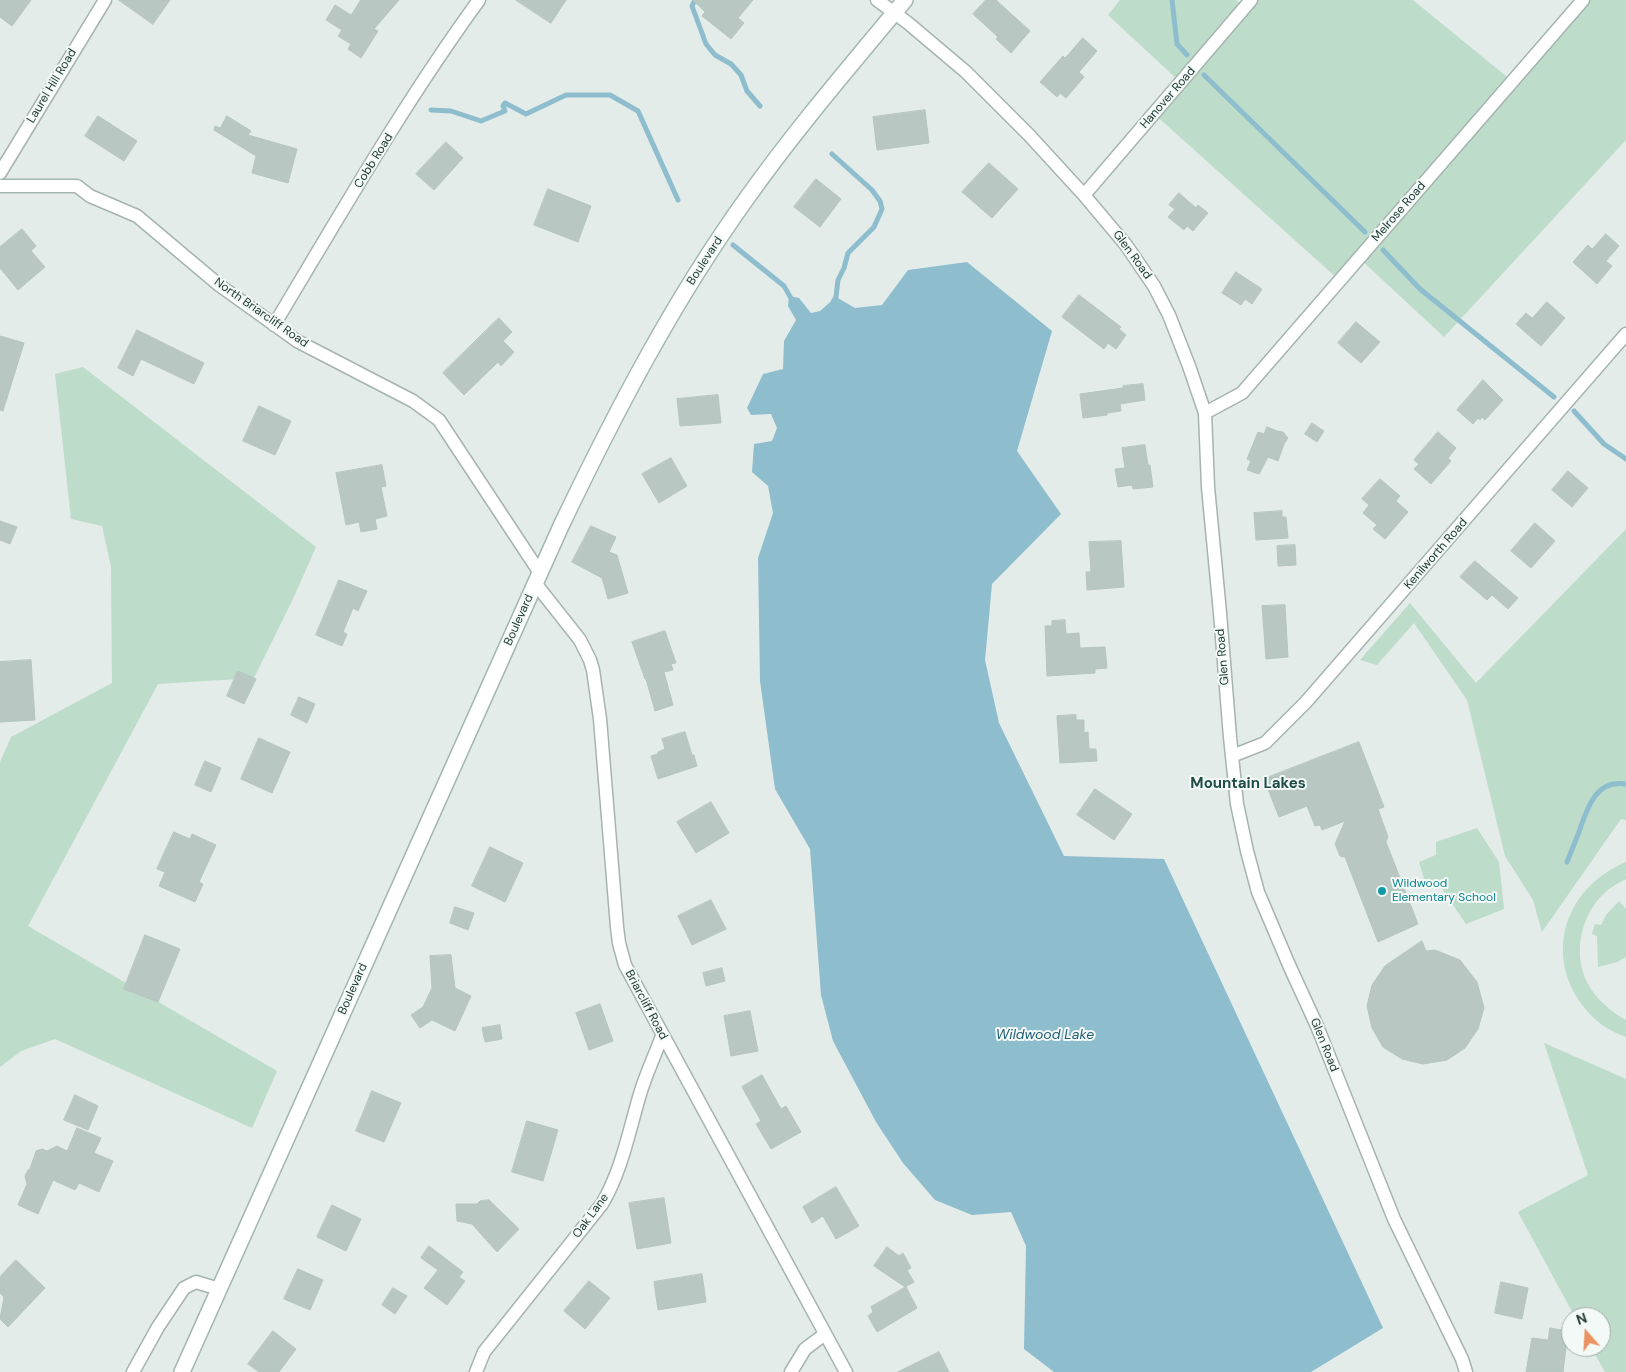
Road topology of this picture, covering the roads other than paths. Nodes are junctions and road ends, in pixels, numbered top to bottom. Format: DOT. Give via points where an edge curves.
graph roads {
  1 [pos="105,0"];
  2 [pos="478,0"];
  3 [pos="877,0"];
  4 [pos="905,0"];
  5 [pos="1251,0"];
  6 [pos="1583,0"];
  7 [pos="894,13"];
  8 [pos="0,172"];
  9 [pos="0,186"];
  10 [pos="1084,195"];
  11 [pos="274,325"];
  12 [pos="1626,334"];
  13 [pos="1205,413"];
  14 [pos="537,578"];
  15 [pos="1232,756"];
  16 [pos="662,1036"];
  17 [pos="219,1289"];
  18 [pos="825,1334"];
  19 [pos="133,1372"];
  20 [pos="182,1372"];
  21 [pos="476,1372"];
  22 [pos="791,1372"];
  23 [pos="846,1372"];
  24 [pos="1466,1372"];
  1 -- 8 [label="street, Laurel Hill Road"];
  2 -- 11 [label="street, Cobb Road" via="386,139"];
  3 -- 7 [label="street, Glen Road"];
  4 -- 7 [label="main road, Boulevard"];
  5 -- 10 [label="street, Hanover Road"];
  6 -- 13 [label="street, Melrose Road" via="1242,393"];
  7 -- 10 [label="street, Glen Road" via="966,72"];
  7 -- 14 [label="main road, Boulevard" via="803,121 692,280 602,439"];
  9 -- 11 [label="street, North Briarcliff Road" via="77,186 90,196 137,216 219,285"];
  10 -- 13 [label="street, Glen Road" via="1126,245 1154,286 1169,315"];
  11 -- 14 [label="street, North Briarcliff Road" via="297,341 413,401 438,420"];
  12 -- 15 [label="street, Kenilworth Road" via="1306,702 1265,743"];
  13 -- 15 [label="street, Glen Road" via="1208,487"];
  14 -- 16 [label="street, Briarcliff Road" via="580,640 593,670 619,943 625,965"];
  14 -- 17 [label="main road, Boulevard"];
  15 -- 24 [label="street, Glen Road" via="1237,804 1258,892 1317,1026 1390,1212"];
  16 -- 18 [label="street, Briarcliff Road"];
  16 -- 21 [label="street, Oak Lane" via="611,1188 602,1204 484,1352"];
  17 -- 19 [label="street" via="196,1282 184,1288"];
  17 -- 20 [label="main road, Boulevard"];
  18 -- 22 [label="street" via="805,1349"];
  18 -- 23 [label="street, Briarcliff Road"];
}
